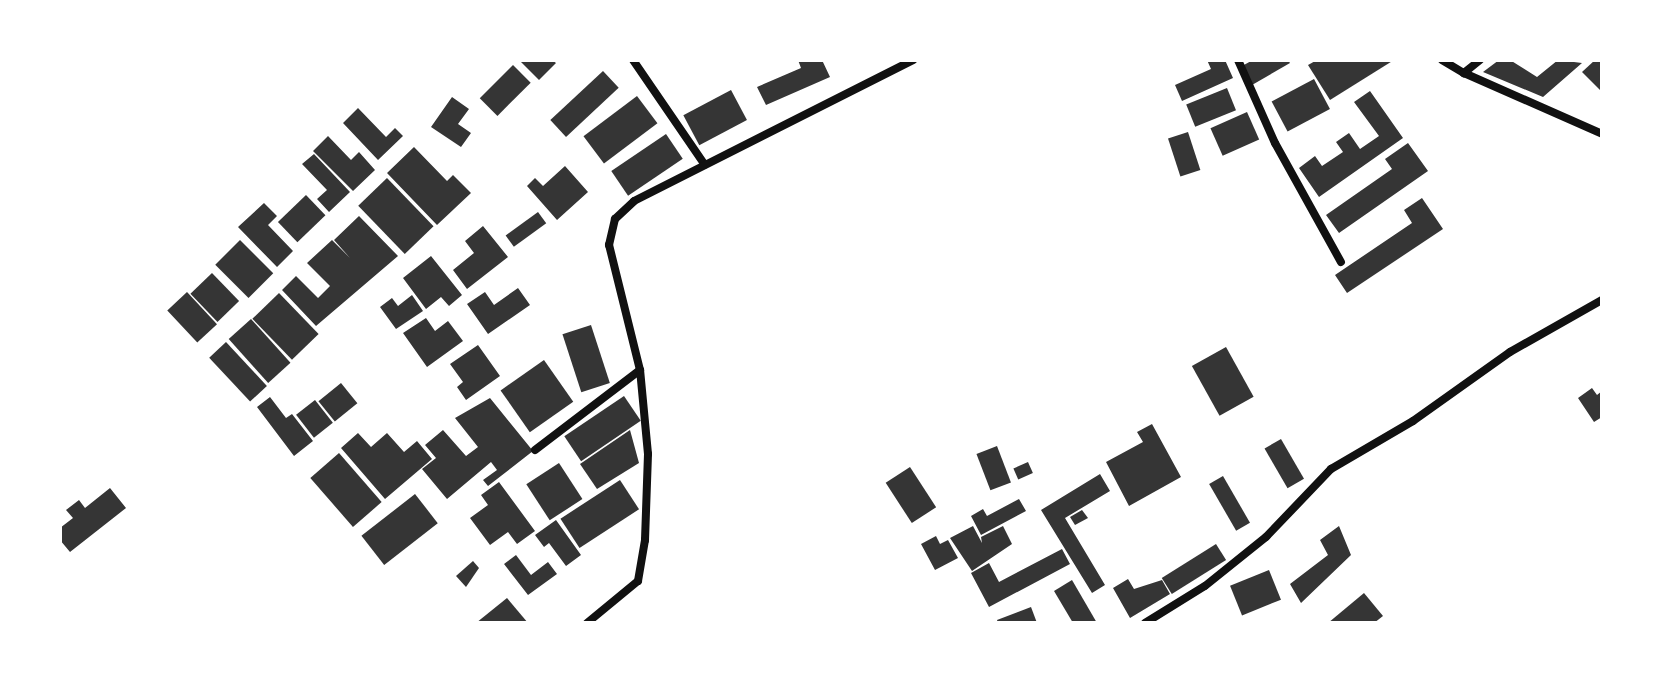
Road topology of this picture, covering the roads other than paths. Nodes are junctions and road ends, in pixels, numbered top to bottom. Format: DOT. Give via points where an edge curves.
graph roads {
  1 [pos="633,60"];
  2 [pos="913,60"];
  3 [pos="1238,60"];
  4 [pos="1442,60"];
  5 [pos="1480,60"];
  6 [pos="1464,73"];
  7 [pos="1601,130"];
  8 [pos="705,165"];
  9 [pos="1341,262"];
  10 [pos="1602,300"];
  11 [pos="640,370"];
  12 [pos="535,450"];
  13 [pos="587,623"];
  14 [pos="1145,623"];
  1 -- 8 [label="street"];
  2 -- 8 [label="street"];
  3 -- 9 [label="street" via="1275,143"];
  4 -- 6 [label="street"];
  5 -- 6 [label="street"];
  6 -- 7 [label="street"];
  8 -- 11 [label="street" via="634,201 615,219 609,245"];
  10 -- 14 [label="street" via="1510,352 1413,421 1331,469 1266,537 1205,586"];
  11 -- 12 [label="street"];
  11 -- 13 [label="street" via="648,454 638,581"];
}
